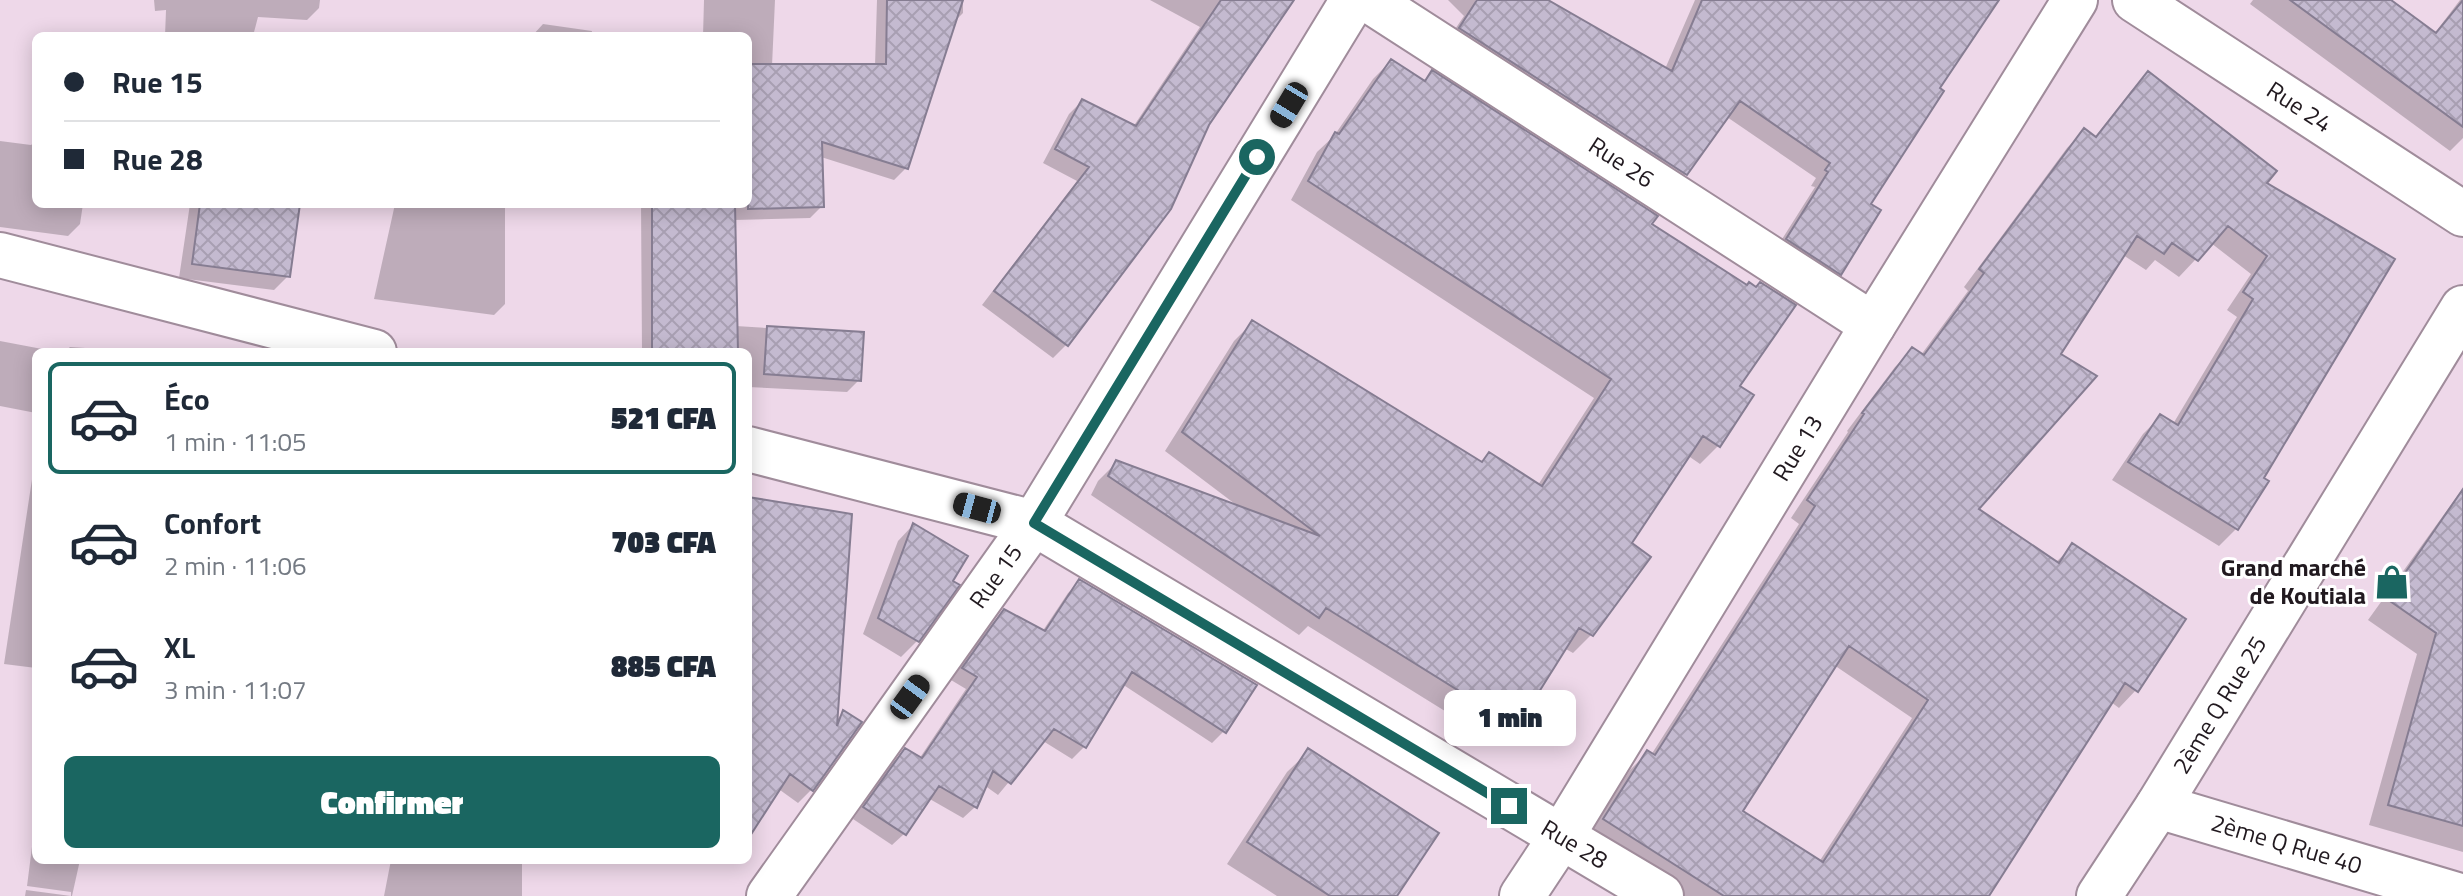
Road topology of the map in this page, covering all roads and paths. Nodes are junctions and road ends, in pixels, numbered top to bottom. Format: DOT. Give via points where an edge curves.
graph roads {
  1 [pos="1353,0"];
  2 [pos="1369,0"];
  3 [pos="2075,0"];
  4 [pos="2135,0"];
  5 [pos="2463,214"];
  6 [pos="0,255"];
  7 [pos="2463,308"];
  8 [pos="1873,325"];
  9 [pos="359,348"];
  10 [pos="752,450"];
  11 [pos="1034,523"];
  12 [pos="2158,806"];
  13 [pos="1561,837"];
  14 [pos="769,896"];
  15 [pos="1522,896"];
  16 [pos="1661,896"];
  17 [pos="2099,896"];
  18 [pos="2460,896"];
  1 -- 11 [label="street, Rue 15"];
  2 -- 8 [label="street, Rue 26"];
  3 -- 8 [label="street, Rue 13"];
  4 -- 5 [label="street, Rue 24"];
  6 -- 9 [label="street"];
  7 -- 12 [label="street, 2ème Q Rue 25"];
  8 -- 13 [label="street, Rue 13"];
  10 -- 11 [label="street, Rue 28"];
  11 -- 13 [label="street, Rue 28"];
  11 -- 14 [label="street, Rue 15"];
  12 -- 17 [label="street, 2ème Q Rue 25"];
  12 -- 18 [label="street, 2ème Q Rue 40"];
  13 -- 15 [label="street, Rue 13"];
  13 -- 16 [label="street, Rue 28"];
}
